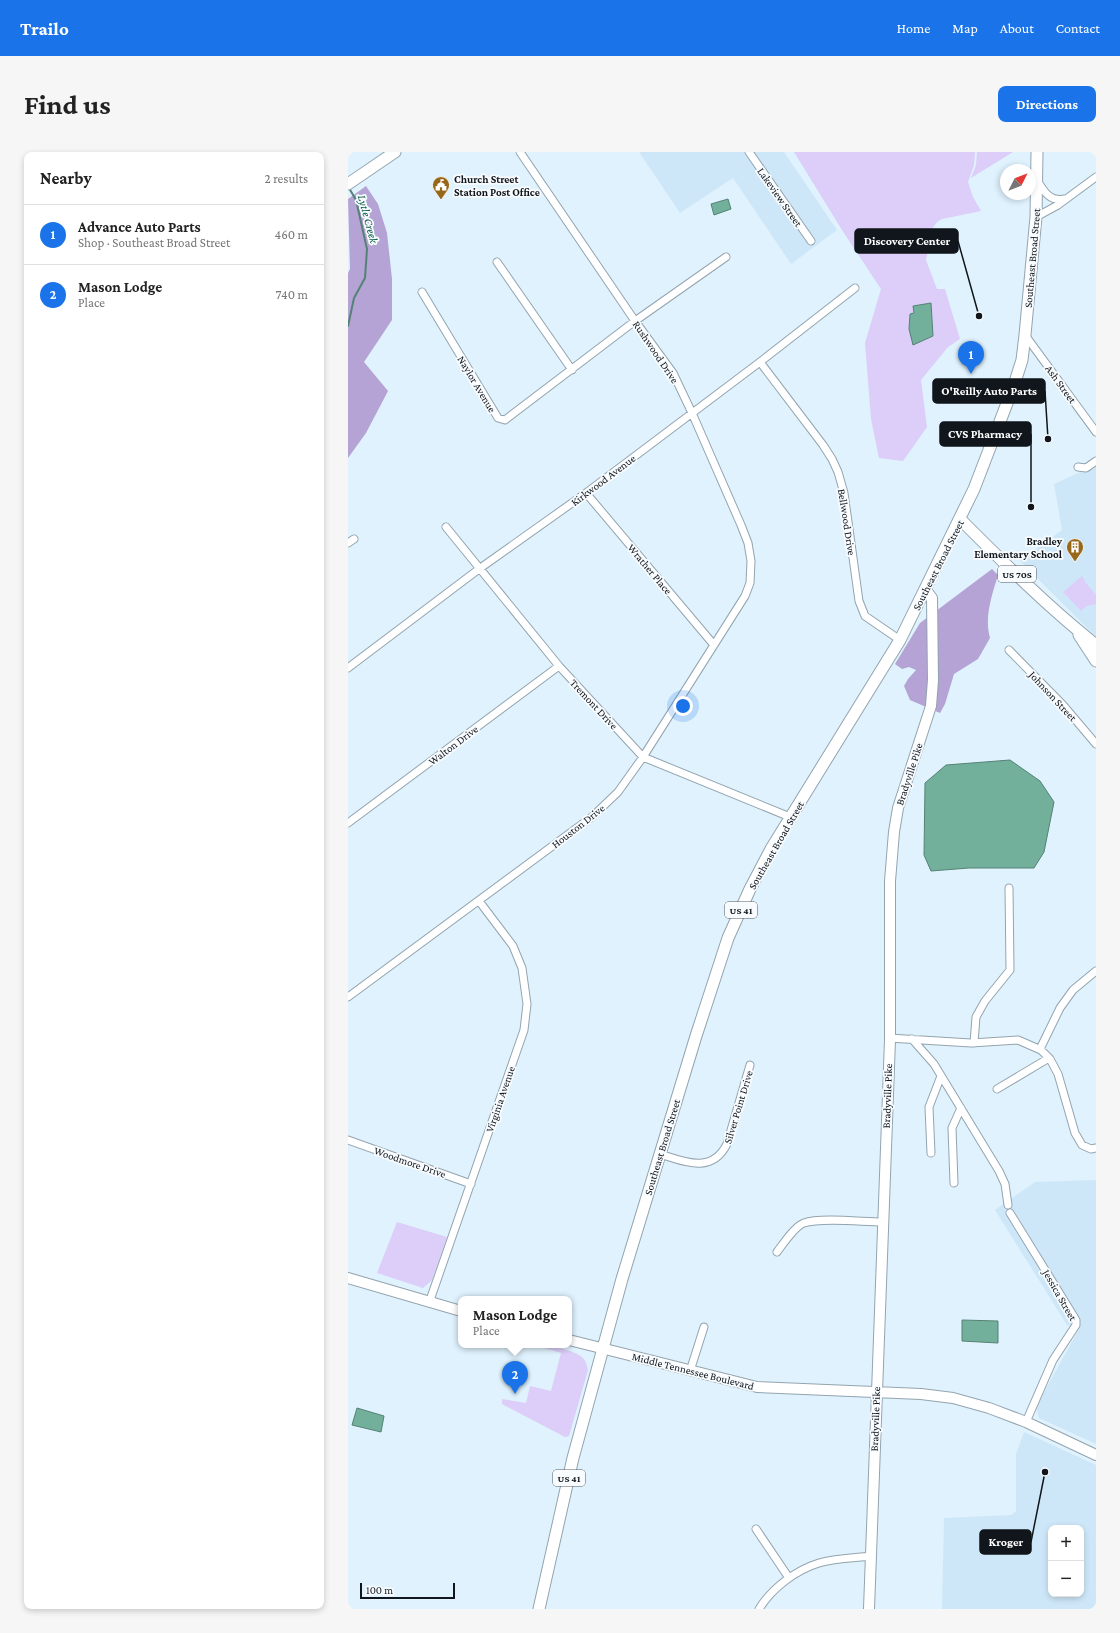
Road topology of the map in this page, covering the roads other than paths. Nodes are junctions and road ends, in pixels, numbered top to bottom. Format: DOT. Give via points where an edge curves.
graph roads {
  1 [pos="395,152"];
  2 [pos="520,152"];
  3 [pos="749,152"];
  4 [pos="1038,152"];
  5 [pos="1096,177"];
  6 [pos="1037,180"];
  7 [pos="348,184"];
  8 [pos="1067,198"];
  9 [pos="1036,217"];
  10 [pos="810,241"];
  11 [pos="726,256"];
  12 [pos="497,262"];
  13 [pos="855,288"];
  14 [pos="422,292"];
  15 [pos="635,320"];
  16 [pos="1025,335"];
  17 [pos="760,362"];
  18 [pos="572,370"];
  19 [pos="692,413"];
  20 [pos="1096,432"];
  21 [pos="1096,461"];
  22 [pos="1078,467"];
  23 [pos="586,492"];
  24 [pos="960,519"];
  25 [pos="446,527"];
  26 [pos="354,539"];
  27 [pos="348,544"];
  28 [pos="479,569"];
  29 [pos="926,590"];
  30 [pos="745,596"];
  31 [pos="1074,628"];
  32 [pos="900,640"];
  33 [pos="714,645"];
  34 [pos="1096,645"];
  35 [pos="1009,650"];
  36 [pos="1096,661"];
  37 [pos="559,666"];
  38 [pos="348,668"];
  39 [pos="1096,744"];
  40 [pos="643,757"];
  41 [pos="790,817"];
  42 [pos="348,823"];
  43 [pos="1009,888"];
  44 [pos="479,901"];
  45 [pos="1096,971"];
  46 [pos="348,997"];
  47 [pos="890,1038"];
  48 [pos="912,1039"];
  49 [pos="974,1043"];
  50 [pos="1040,1049"];
  51 [pos="1049,1058"];
  52 [pos="750,1065"];
  53 [pos="941,1076"];
  54 [pos="997,1089"];
  55 [pos="961,1108"];
  56 [pos="348,1140"];
  57 [pos="1096,1148"];
  58 [pos="931,1153"];
  59 [pos="660,1154"];
  60 [pos="954,1183"];
  61 [pos="471,1184"];
  62 [pos="882,1222"];
  63 [pos="777,1252"];
  64 [pos="348,1278"];
  65 [pos="429,1303"];
  66 [pos="458,1311"];
  67 [pos="704,1327"];
  68 [pos="572,1341"];
  69 [pos="603,1349"];
  70 [pos="690,1371"];
  71 [pos="876,1393"];
  72 [pos="1026,1422"];
  73 [pos="1096,1455"];
  74 [pos="756,1529"];
  75 [pos="871,1556"];
  76 [pos="789,1578"];
  77 [pos="539,1609"];
  78 [pos="759,1609"];
  79 [pos="869,1609"];
  1 -- 7 [label="main road"];
  2 -- 15 [label="street, Rushwood Drive"];
  3 -- 10 [label="street, Lakeview Street"];
  4 -- 6 [label="main road, Southeast Broad Street / US 41"];
  5 -- 8 [label="street"];
  6 -- 8 [label="street" via="1044,192 1053,199"];
  6 -- 9 [label="main road, Southeast Broad Street / US 41"];
  8 -- 9 [label="street"];
  9 -- 16 [label="main road, Southeast Broad Street / US 41"];
  11 -- 15 [label="street, Naylor Avenue"];
  12 -- 18 [label="street"];
  13 -- 17 [label="street, Kirkwood Avenue"];
  14 -- 18 [label="street, Naylor Avenue" via="498,418 505,420"];
  15 -- 18 [label="street, Naylor Avenue"];
  15 -- 19 [label="street, Rushwood Drive" via="673,373"];
  16 -- 20 [label="street, Ash Street"];
  16 -- 24 [label="main road, Southeast Broad Street / US 41" via="1022,360 1014,385"];
  17 -- 19 [label="street, Kirkwood Avenue"];
  17 -- 32 [label="street, Bellwood Drive" via="832,459 844,493 859,600 865,616"];
  19 -- 23 [label="street, Kirkwood Avenue"];
  19 -- 30 [label="street, Rushwood Drive" via="748,543 751,560 750,583"];
  21 -- 22 [label="street" via="1086,468"];
  23 -- 28 [label="street, Kirkwood Avenue"];
  23 -- 33 [label="street, Wrather Place"];
  24 -- 29 [label="main road, Southeast Broad Street / US 41"];
  24 -- 31 [label="main road, US 70S"];
  25 -- 28 [label="street, Tremont Drive"];
  26 -- 27 [label="street"];
  28 -- 37 [label="street, Tremont Drive"];
  28 -- 38 [label="street, Kirkwood Avenue"];
  29 -- 32 [label="main road, Southeast Broad Street / US 41"];
  29 -- 47 [label="main road, Bradyville Pike" via="932,598 931,706 901,796 894,832 890,881"];
  30 -- 33 [label="street, Houston Drive"];
  31 -- 34 [label="main road, US 70S"];
  31 -- 36 [label="main road, US 70S"];
  32 -- 41 [label="main road, Southeast Broad Street / US 41"];
  33 -- 40 [label="street, Houston Drive"];
  35 -- 39 [label="street, Johnson Street" via="1063,705"];
  37 -- 40 [label="street, Tremont Drive"];
  37 -- 42 [label="street, Walton Drive"];
  40 -- 41 [label="street, Tremont Drive"];
  40 -- 44 [label="street, Houston Drive" via="618,792 593,816"];
  41 -- 59 [label="main road, Southeast Broad Street / US 41" via="771,848 728,938"];
  43 -- 49 [label="street" via="1010,970 985,1001 976,1017"];
  44 -- 46 [label="street, Houston Drive"];
  44 -- 61 [label="street, Virginia Avenue" via="514,946 522,968 527,1004 524,1030"];
  45 -- 50 [label="street" via="1073,990 1060,1008"];
  47 -- 48 [label="street"];
  47 -- 62 [label="main road, Bradyville Pike"];
  48 -- 49 [label="street"];
  48 -- 53 [label="street, Jessica Street"];
  49 -- 50 [label="street" via="1018,1040"];
  50 -- 51 [label="street"];
  51 -- 54 [label="street"];
  51 -- 57 [label="street" via="1058,1074 1075,1133 1082,1145 1091,1149"];
  52 -- 59 [label="street, Silver Point Drive" via="723,1153 705,1163 693,1164"];
  53 -- 55 [label="street, Jessica Street"];
  53 -- 58 [label="street" via="929,1107"];
  55 -- 60 [label="street" via="952,1128"];
  55 -- 72 [label="street, Jessica Street" via="999,1171 1005,1184 1009,1209 1076,1320 1076,1325 1053,1360"];
  56 -- 61 [label="street, Woodmore Drive"];
  59 -- 69 [label="main road, Southeast Broad Street / US 41"];
  61 -- 65 [label="street, Virginia Avenue"];
  62 -- 63 [label="street" via="829,1220 803,1223"];
  62 -- 71 [label="main road, Bradyville Pike"];
  64 -- 65 [label="main road"];
  65 -- 66 [label="main road"];
  67 -- 70 [label="street"];
  68 -- 69 [label="main road, Middle Tennessee Boulevard"];
  69 -- 70 [label="main road, Middle Tennessee Boulevard"];
  69 -- 77 [label="main road, Southeast Broad Street / US 41" via="573,1458"];
  70 -- 71 [label="main road, Middle Tennessee Boulevard" via="757,1387"];
  71 -- 72 [label="main road, Middle Tennessee Boulevard" via="954,1398"];
  71 -- 75 [label="main road, Bradyville Pike"];
  72 -- 73 [label="main road, Middle Tennessee Boulevard"];
  74 -- 76 [label="street"];
  75 -- 76 [label="street" via="820,1562"];
  75 -- 79 [label="main road, Bradyville Pike"];
  76 -- 78 [label="street" via="770,1594"];
}
